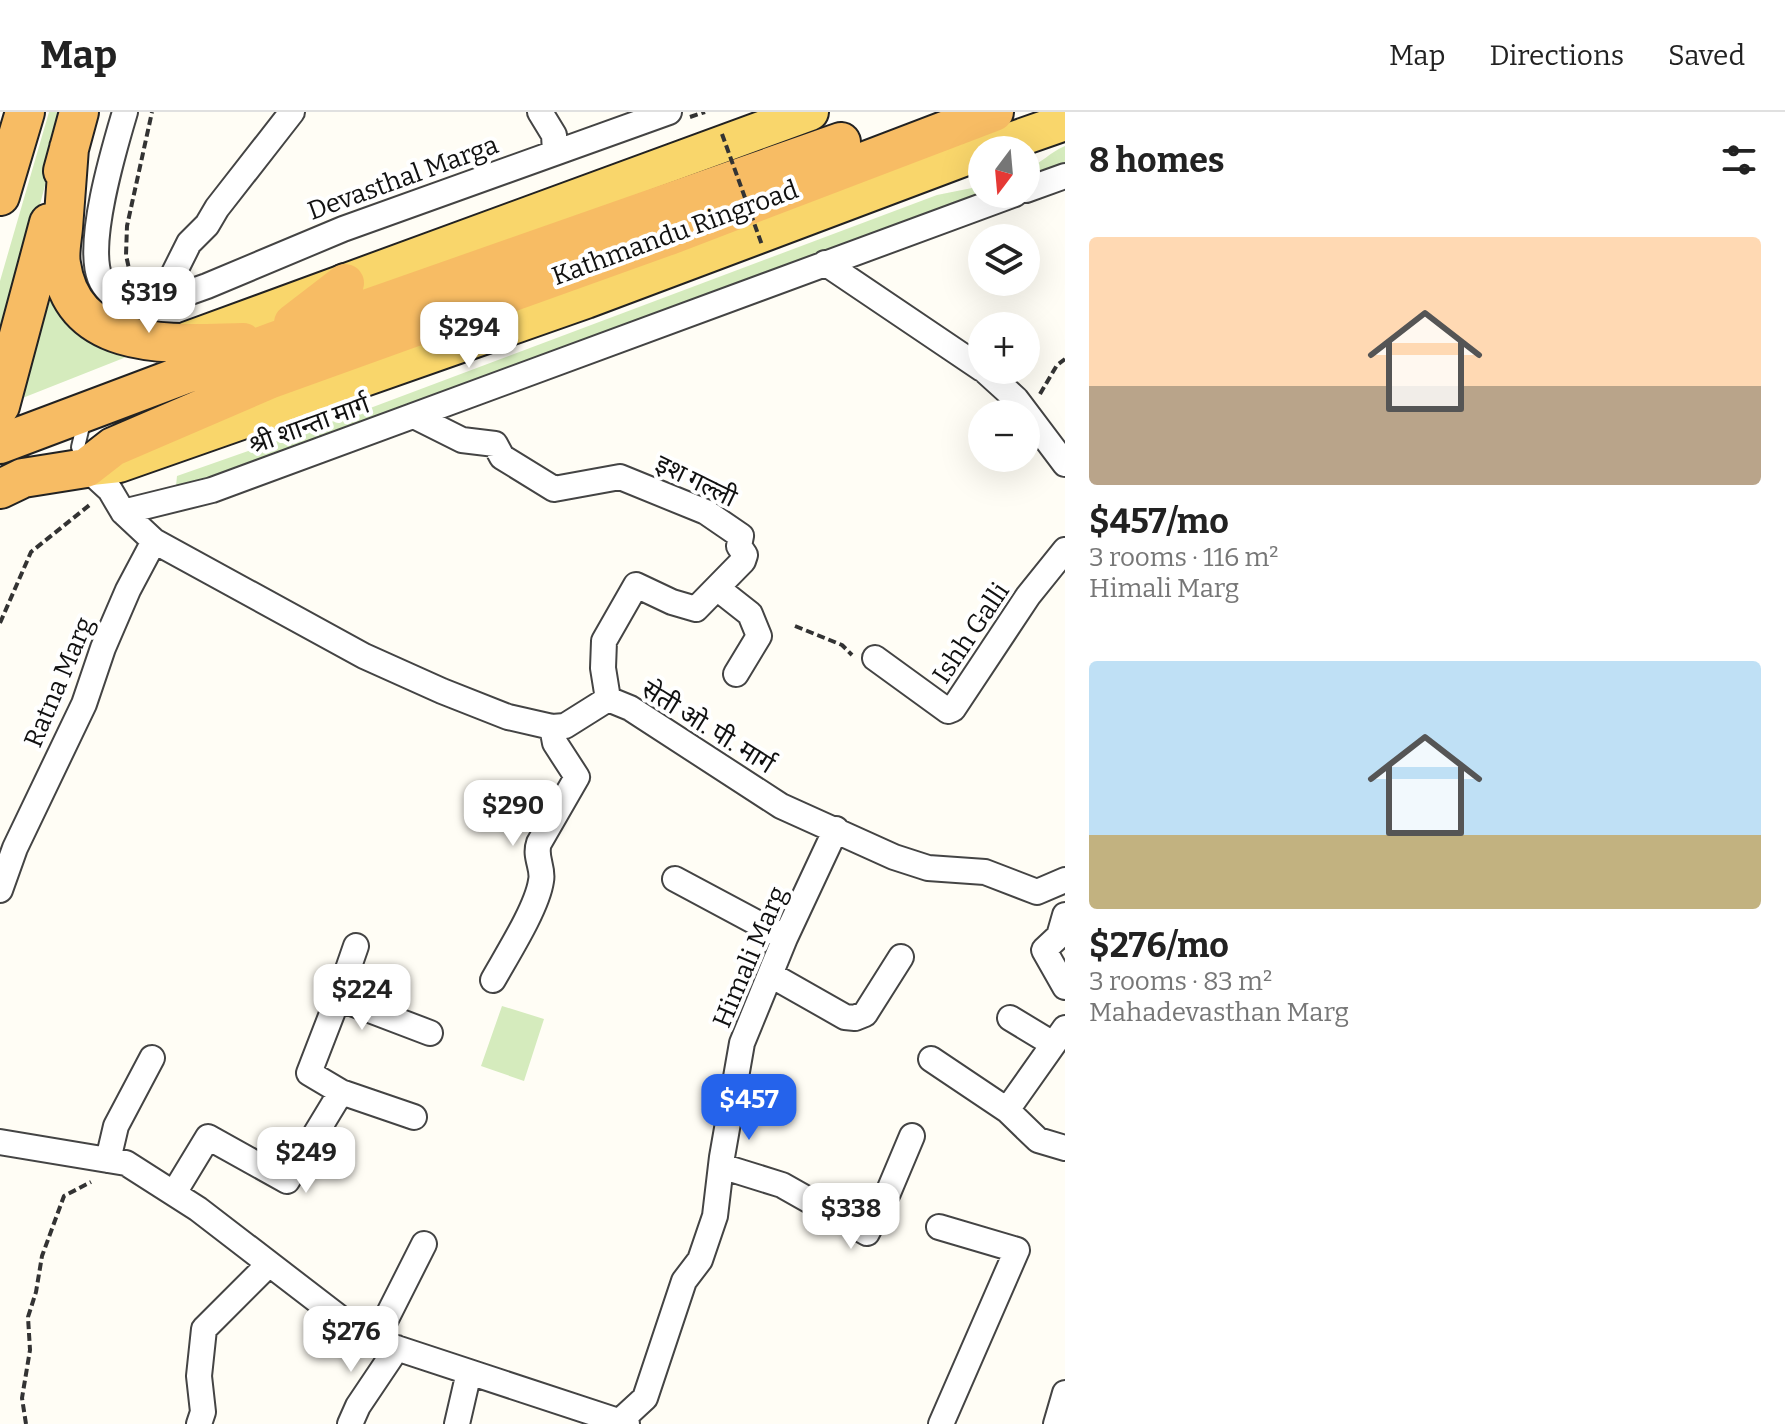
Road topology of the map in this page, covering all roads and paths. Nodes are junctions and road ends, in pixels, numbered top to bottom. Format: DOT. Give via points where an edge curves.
graph roads {
  1 [pos="25,112"];
  2 [pos="79,112"];
  3 [pos="125,112"];
  4 [pos="152,112"];
  5 [pos="292,112"];
  6 [pos="540,112"];
  7 [pos="669,112"];
  8 [pos="810,112"];
  9 [pos="921,112"];
  10 [pos="994,112"];
  11 [pos="1057,128"];
  12 [pos="722,134"];
  13 [pos="1035,136"];
  14 [pos="69,148"];
  15 [pos="555,152"];
  16 [pos="968,160"];
  17 [pos="1065,176"];
  18 [pos="1040,185"];
  19 [pos="0,196"];
  20 [pos="976,208"];
  21 [pos="762,245"];
  22 [pos="825,263"];
  23 [pos="345,283"];
  24 [pos="135,288"];
  25 [pos="159,303"];
  26 [pos="274,341"];
  27 [pos="180,343"];
  28 [pos="968,359"];
  29 [pos="1065,359"];
  30 [pos="1000,384"];
  31 [pos="1016,399"];
  32 [pos="0,406"];
  33 [pos="97,406"];
  34 [pos="414,416"];
  35 [pos="0,444"];
  36 [pos="0,451"];
  37 [pos="1065,464"];
  38 [pos="86,468"];
  39 [pos="0,489"];
  40 [pos="123,512"];
  41 [pos="64,524"];
  42 [pos="154,541"];
  43 [pos="1065,550"];
  44 [pos="717,588"];
  45 [pos="0,623"];
  46 [pos="795,626"];
  47 [pos="875,658"];
  48 [pos="736,674"];
  49 [pos="608,699"];
  50 [pos="552,727"];
  51 [pos="836,829"];
  52 [pos="675,879"];
  53 [pos="1065,880"];
  54 [pos="0,890"];
  55 [pos="1037,892"];
  56 [pos="1065,897"];
  57 [pos="1065,915"];
  58 [pos="785,938"];
  59 [pos="356,946"];
  60 [pos="901,957"];
  61 [pos="771,975"];
  62 [pos="493,980"];
  63 [pos="1065,987"];
  64 [pos="338,998"];
  65 [pos="1010,1018"];
  66 [pos="430,1033"];
  67 [pos="1059,1036"];
  68 [pos="152,1058"];
  69 [pos="931,1059"];
  70 [pos="341,1092"];
  71 [pos="1007,1110"];
  72 [pos="414,1117"];
  73 [pos="912,1136"];
  74 [pos="0,1142"];
  75 [pos="1065,1148"];
  76 [pos="117,1161"];
  77 [pos="721,1166"];
  78 [pos="174,1193"];
  79 [pos="939,1227"];
  80 [pos="424,1244"];
  81 [pos="268,1265"];
  82 [pos="386,1344"];
  83 [pos="469,1372"];
  84 [pos="1065,1393"];
  85 [pos="569,1415"];
  86 [pos="623,1423"];
  87 [pos="26,1424"];
  88 [pos="199,1424"];
  89 [pos="350,1424"];
  90 [pos="457,1424"];
  91 [pos="941,1424"];
  92 [pos="1056,1424"];
  1 -- 19 [label="highway"];
  2 -- 14 [label="highway"];
  3 -- 25 [label="street" via="97,228 96,257 100,279 122,303 131,308"];
  4 -- 24 [label="path" via="127,226 126,255"];
  5 -- 25 [label="street" via="189,243"];
  6 -- 15 [label="street" via="554,135"];
  7 -- 15 [label="street, Devasthal Marga"];
  8 -- 23 [label="main road"];
  9 -- 26 [label="highway, Kathmandu Ringroad"];
  10 -- 38 [label="highway, Kathmandu Ringroad" via="271,379 113,447"];
  11 -- 13 [label="main road"];
  12 -- 21 [label="path, bridge"];
  14 -- 27 [label="highway" via="60,263 68,289 95,322 118,335"];
  14 -- 32 [label="highway"];
  15 -- 25 [label="street, Devasthal Marga"];
  16 -- 38 [label="main road" via="119,464"];
  17 -- 18 [label="street"];
  20 -- 22 [label="street, श्री शान्ता मार्ग"];
  22 -- 28 [label="street"];
  22 -- 34 [label="street, श्री शान्ता मार्ग"];
  23 -- 26 [label="highway"];
  23 -- 27 [label="main road"];
  25 -- 27 [label="street"];
  26 -- 27 [label="highway"];
  26 -- 33 [label="highway, Kathmandu Ringroad"];
  29 -- 31 [label="path" via="1037,399"];
  30 -- 31 [label="street"];
  31 -- 37 [label="street"];
  33 -- 35 [label="highway, Kathmandu Ringroad"];
  33 -- 38 [label="lane" via="80,430 78,447"];
  34 -- 40 [label="street, श्री शान्ता मार्ग" via="212,490"];
  34 -- 44 [label="street, इश गल्ली" via="462,440 495,444 502,457 554,489 620,477 706,512 741,536 739,546 745,555"];
  36 -- 38 [label="highway"];
  38 -- 39 [label="highway, Kathmandu Ringroad" via="23,478"];
  38 -- 40 [label="street" via="110,490"];
  40 -- 42 [label="street"];
  41 -- 45 [label="path" via="31,552"];
  42 -- 50 [label="street" via="364,656 508,717"];
  42 -- 54 [label="street, Ratna Marg" via="128,590 84,704"];
  43 -- 47 [label="street, Ishh Galli" via="953,709 936,705"];
  44 -- 48 [label="street" via="750,614 759,636"];
  44 -- 49 [label="street, इश गल्ली" via="696,609 636,585 604,641"];
  46 -- 47 [label="path" via="842,645 857,661"];
  49 -- 50 [label="street, सेती ओ. पी. मार्ग" via="565,726"];
  49 -- 51 [label="street, सेती ओ. पी. मार्ग" via="781,806"];
  50 -- 62 [label="street" via="555,743 577,777 539,843 542,880"];
  51 -- 55 [label="street, सेती ओ. पी. मार्ग" via="928,868 985,872"];
  51 -- 58 [label="street, Himali Marg"];
  52 -- 58 [label="street"];
  53 -- 55 [label="street"];
  55 -- 56 [label="street, सेती ओ. पी. मार्ग"];
  57 -- 63 [label="street" via="1059,936 1044,950"];
  58 -- 61 [label="street, Himali Marg"];
  59 -- 64 [label="street"];
  60 -- 61 [label="street" via="865,1014 855,1018"];
  61 -- 77 [label="street, Himali Marg" via="742,1043"];
  64 -- 66 [label="street"];
  64 -- 70 [label="street" via="309,1073"];
  65 -- 67 [label="street"];
  67 -- 71 [label="street"];
  68 -- 76 [label="street" via="116,1126"];
  69 -- 71 [label="street"];
  70 -- 72 [label="street"];
  70 -- 78 [label="street" via="287,1181 208,1137"];
  71 -- 75 [label="street" via="1038,1140"];
  73 -- 77 [label="street" via="867,1233 782,1185"];
  74 -- 76 [label="street"];
  76 -- 78 [label="street"];
  76 -- 87 [label="path" via="64,1196 42,1256 28,1317 30,1350 22,1398"];
  77 -- 86 [label="street, Himali Marg" via="715,1216 700,1260 684,1281 645,1398"];
  78 -- 81 [label="street"];
  79 -- 91 [label="street" via="1017,1250"];
  80 -- 82 [label="street"];
  81 -- 82 [label="street" via="366,1338"];
  81 -- 88 [label="street" via="204,1329"];
  82 -- 83 [label="street"];
  82 -- 89 [label="street"];
  83 -- 85 [label="street"];
  83 -- 90 [label="street"];
  84 -- 92 [label="street"];
  85 -- 86 [label="street"];
}
